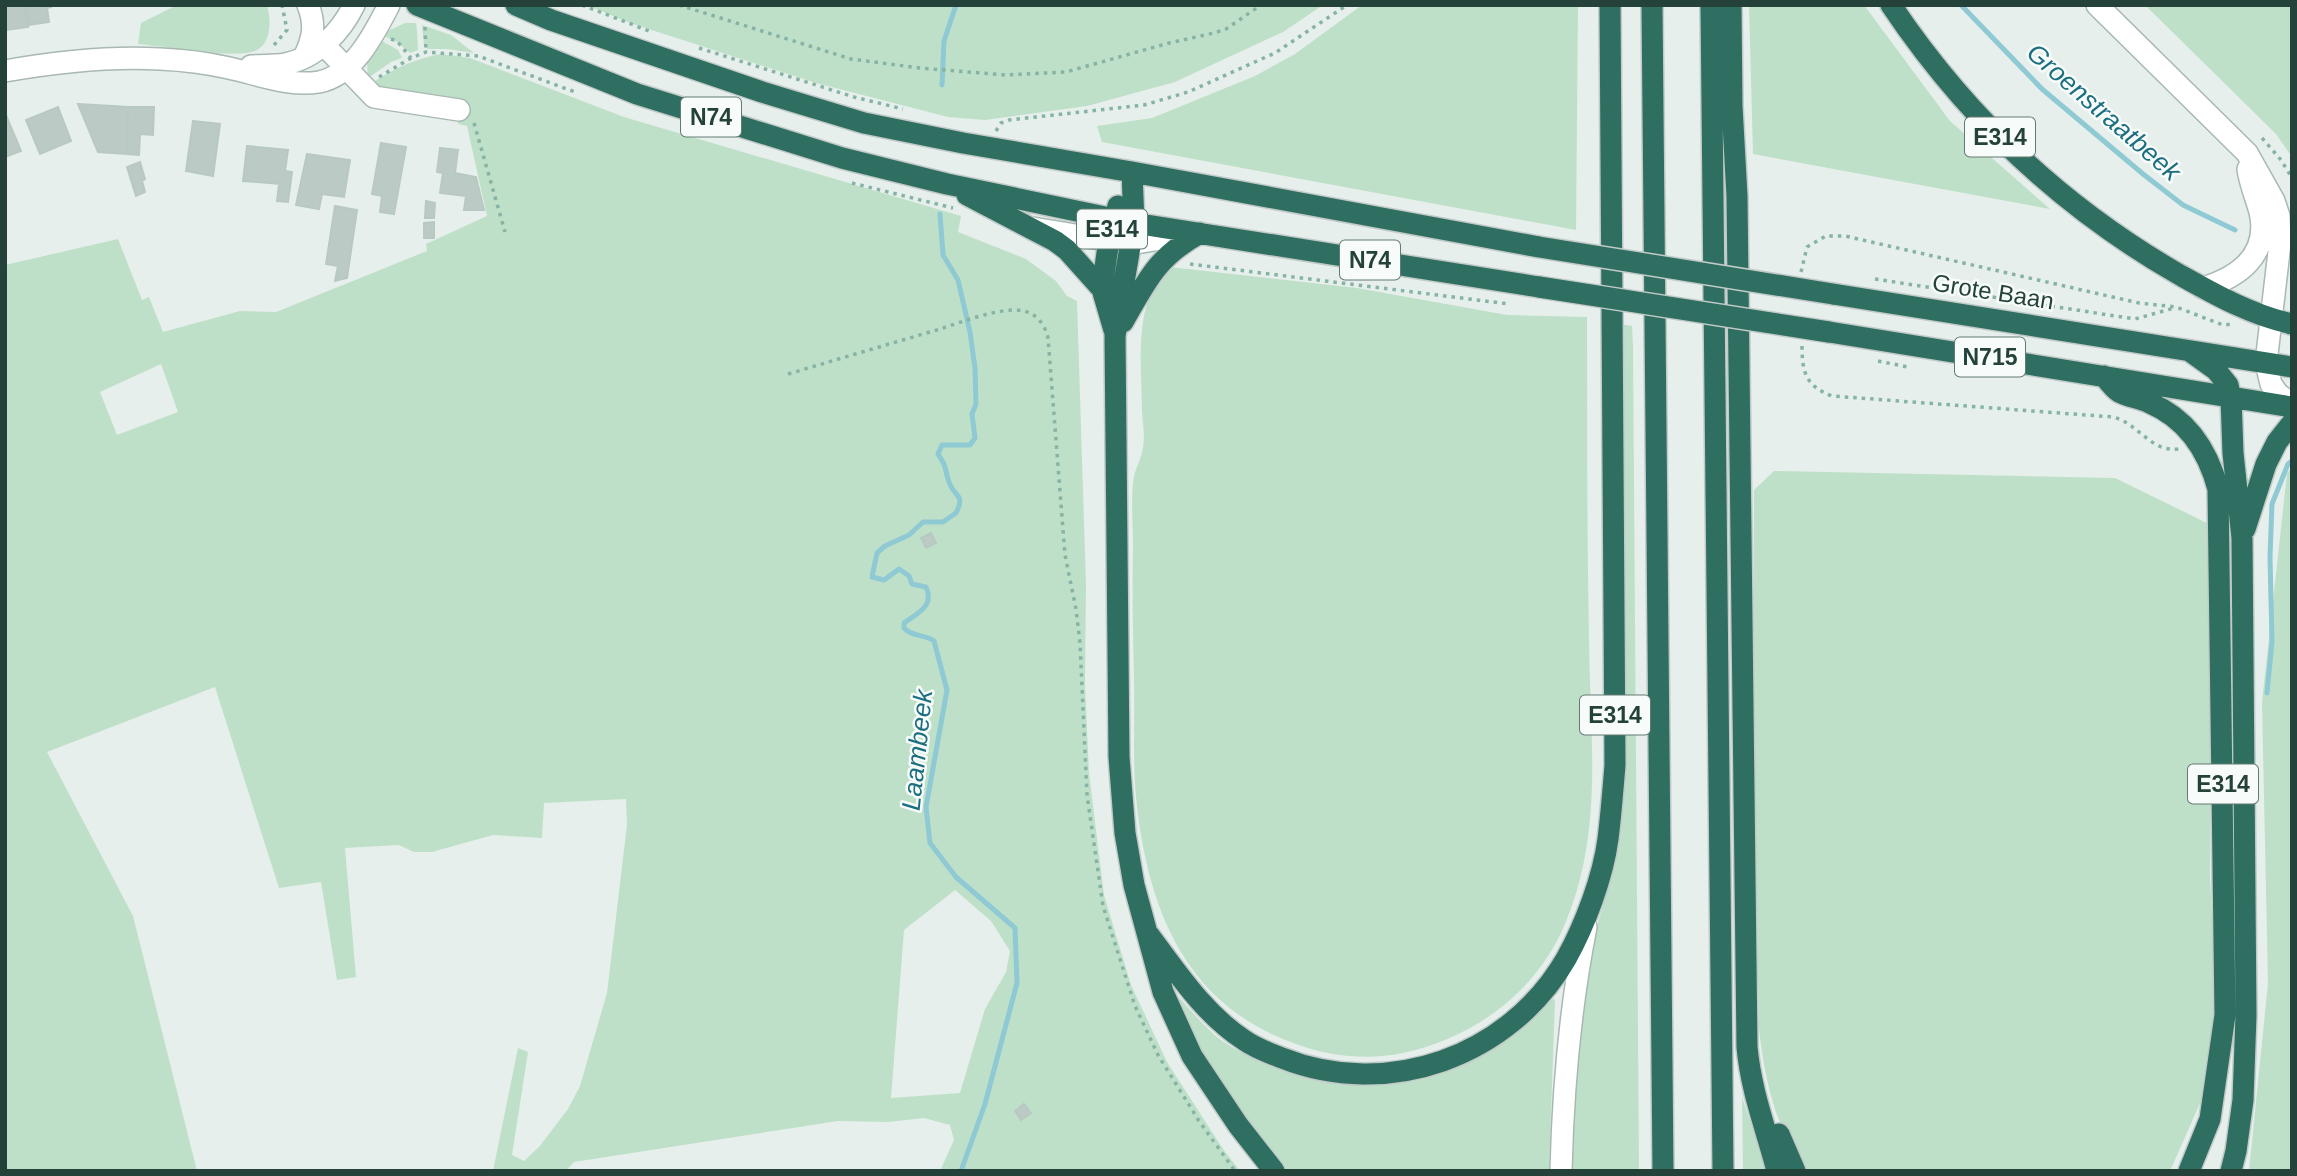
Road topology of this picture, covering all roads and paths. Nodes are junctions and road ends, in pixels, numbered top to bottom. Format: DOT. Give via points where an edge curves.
graph roads {
  1 [pos="282,5"];
  2 [pos="308,5"];
  3 [pos="354,5"];
  4 [pos="389,5"];
  5 [pos="417,5"];
  6 [pos="516,5"];
  7 [pos="582,5"];
  8 [pos="679,5"];
  9 [pos="1261,5"];
  10 [pos="1347,5"];
  11 [pos="1609,5"];
  12 [pos="1652,5"];
  13 [pos="1711,5"];
  14 [pos="1731,5"];
  15 [pos="1891,5"];
  16 [pos="2097,5"];
  17 [pos="653,32"];
  18 [pos="323,44"];
  19 [pos="690,45"];
  20 [pos="272,47"];
  21 [pos="304,57"];
  22 [pos="226,67"];
  23 [pos="345,69"];
  24 [pos="5,71"];
  25 [pos="459,110"];
  26 [pos="906,110"];
  27 [pos="985,125"];
  28 [pos="999,127"];
  29 [pos="985,147"];
  30 [pos="2247,153"];
  31 [pos="1132,172"];
  32 [pos="947,184"];
  33 [pos="1028,227"];
  34 [pos="1126,228"];
  35 [pos="505,232"];
  36 [pos="1200,233"];
  37 [pos="1109,241"];
  38 [pos="1686,270"];
  39 [pos="1871,279"];
  40 [pos="2203,288"];
  41 [pos="1102,289"];
  42 [pos="2176,307"];
  43 [pos="1686,310"];
  44 [pos="2270,319"];
  45 [pos="2292,324"];
  46 [pos="1115,336"];
  47 [pos="2191,352"];
  48 [pos="2266,363"];
  49 [pos="2292,367"];
  50 [pos="788,374"];
  51 [pos="2104,376"];
  52 [pos="2231,398"];
  53 [pos="2292,406"];
  54 [pos="2121,419"];
  55 [pos="2292,424"];
  56 [pos="2196,439"];
  57 [pos="2242,538"];
  58 [pos="1591,904"];
  59 [pos="1149,935"];
  60 [pos="1747,1020"];
  61 [pos="1235,1171"];
  62 [pos="1274,1171"];
  63 [pos="1561,1171"];
  64 [pos="1663,1171"];
  65 [pos="1723,1171"];
  66 [pos="1777,1171"];
  67 [pos="1795,1171"];
  68 [pos="2189,1171"];
  69 [pos="2231,1171"];
  1 -- 20 [label="path" via="287,30"];
  2 -- 21 [label="street" via="313,38"];
  3 -- 18 [label="street" via="335,35"];
  4 -- 23 [label="street" via="375,32"];
  5 -- 32 [label="highway, N74" via="637,94 842,158"];
  6 -- 29 [label="highway, N74" via="864,123"];
  7 -- 17 [label="path"];
  8 -- 9 [label="path" via="850,59 1005,75 1066,72 1214,33"];
  10 -- 28 [label="path" via="1275,53 1188,92 1144,105 1009,120"];
  11 -- 58 [label="highway, E314" via="1615,765 1608,842"];
  12 -- 64 [label="highway, E314"];
  13 -- 65 [label="highway"];
  14 -- 60 [label="highway"];
  15 -- 40 [label="highway, E314" via="1948,83 2049,184 2132,246"];
  16 -- 30 [label="street"];
  18 -- 21 [label="street"];
  18 -- 23 [label="street"];
  19 -- 26 [label="path"];
  21 -- 22 [label="street" via="285,64"];
  22 -- 23 [label="street" via="289,82 320,82"];
  22 -- 24 [label="street" via="146,59 67,61"];
  23 -- 25 [label="street" via="374,97"];
  25 -- 35 [label="path" via="472,118"];
  27 -- 28 [label="path"];
  28 -- 29 [label="path"];
  29 -- 31 [label="highway, N74"];
  30 -- 40 [label="street" via="2260,214 2258,248 2240,272"];
  30 -- 44 [label="street" via="2279,216"];
  31 -- 34 [label="highway, E314"];
  31 -- 38 [label="highway, N74, bridge"];
  32 -- 33 [label="highway, N74"];
  32 -- 34 [label="highway, N74"];
  33 -- 37 [label="street, N74"];
  33 -- 41 [label="highway, E314" via="1067,250"];
  34 -- 36 [label="highway, N74"];
  34 -- 37 [label="highway, E314"];
  34 -- 46 [label="highway, E314"];
  36 -- 43 [label="highway, N74, bridge"];
  36 -- 46 [label="highway, E314" via="1171,251 1147,278"];
  37 -- 41 [label="highway, E314"];
  38 -- 47 [label="highway, Grote Baan / N715, bridge"];
  39 -- 42 [label="path" via="2135,319"];
  40 -- 44 [label="highway"];
  41 -- 46 [label="highway, E314"];
  43 -- 51 [label="highway, N715, bridge"];
  44 -- 45 [label="highway"];
  44 -- 48 [label="street"];
  46 -- 59 [label="highway, E314" via="1119,757 1125,833"];
  47 -- 48 [label="highway, Grote Baan / N715"];
  47 -- 52 [label="highway, E314" via="2222,377"];
  48 -- 49 [label="highway, Grote Baan / N715"];
  48 -- 53 [label="street" via="2278,394"];
  50 -- 61 [label="path" via="1007,311 1023,311 1038,318 1047,332 1064,547 1080,643 1087,795 1101,895 1120,964 1158,1055"];
  51 -- 52 [label="highway, N715"];
  51 -- 56 [label="highway, E314" via="2118,391 2176,418"];
  52 -- 53 [label="highway, N715"];
  52 -- 57 [label="highway, E314"];
  54 -- 56 [label="path" via="2164,448 2180,449"];
  55 -- 57 [label="highway, E314" via="2266,464"];
  56 -- 68 [label="highway, E314" via="2218,489 2226,964 2216,1090"];
  57 -- 69 [label="highway, E314" via="2246,1015 2243,1100"];
  58 -- 59 [label="highway, E314" via="1567,957 1544,992 1517,1020 1456,1056 1413,1070 1369,1075 1296,1063 1244,1040 1208,1011"];
  58 -- 63 [label="street" via="1574,990"];
  59 -- 62 [label="highway, E314" via="1163,992 1192,1056"];
  60 -- 66 [label="highway" via="1749,1073"];
  60 -- 67 [label="highway" via="1773,1117"];
}
